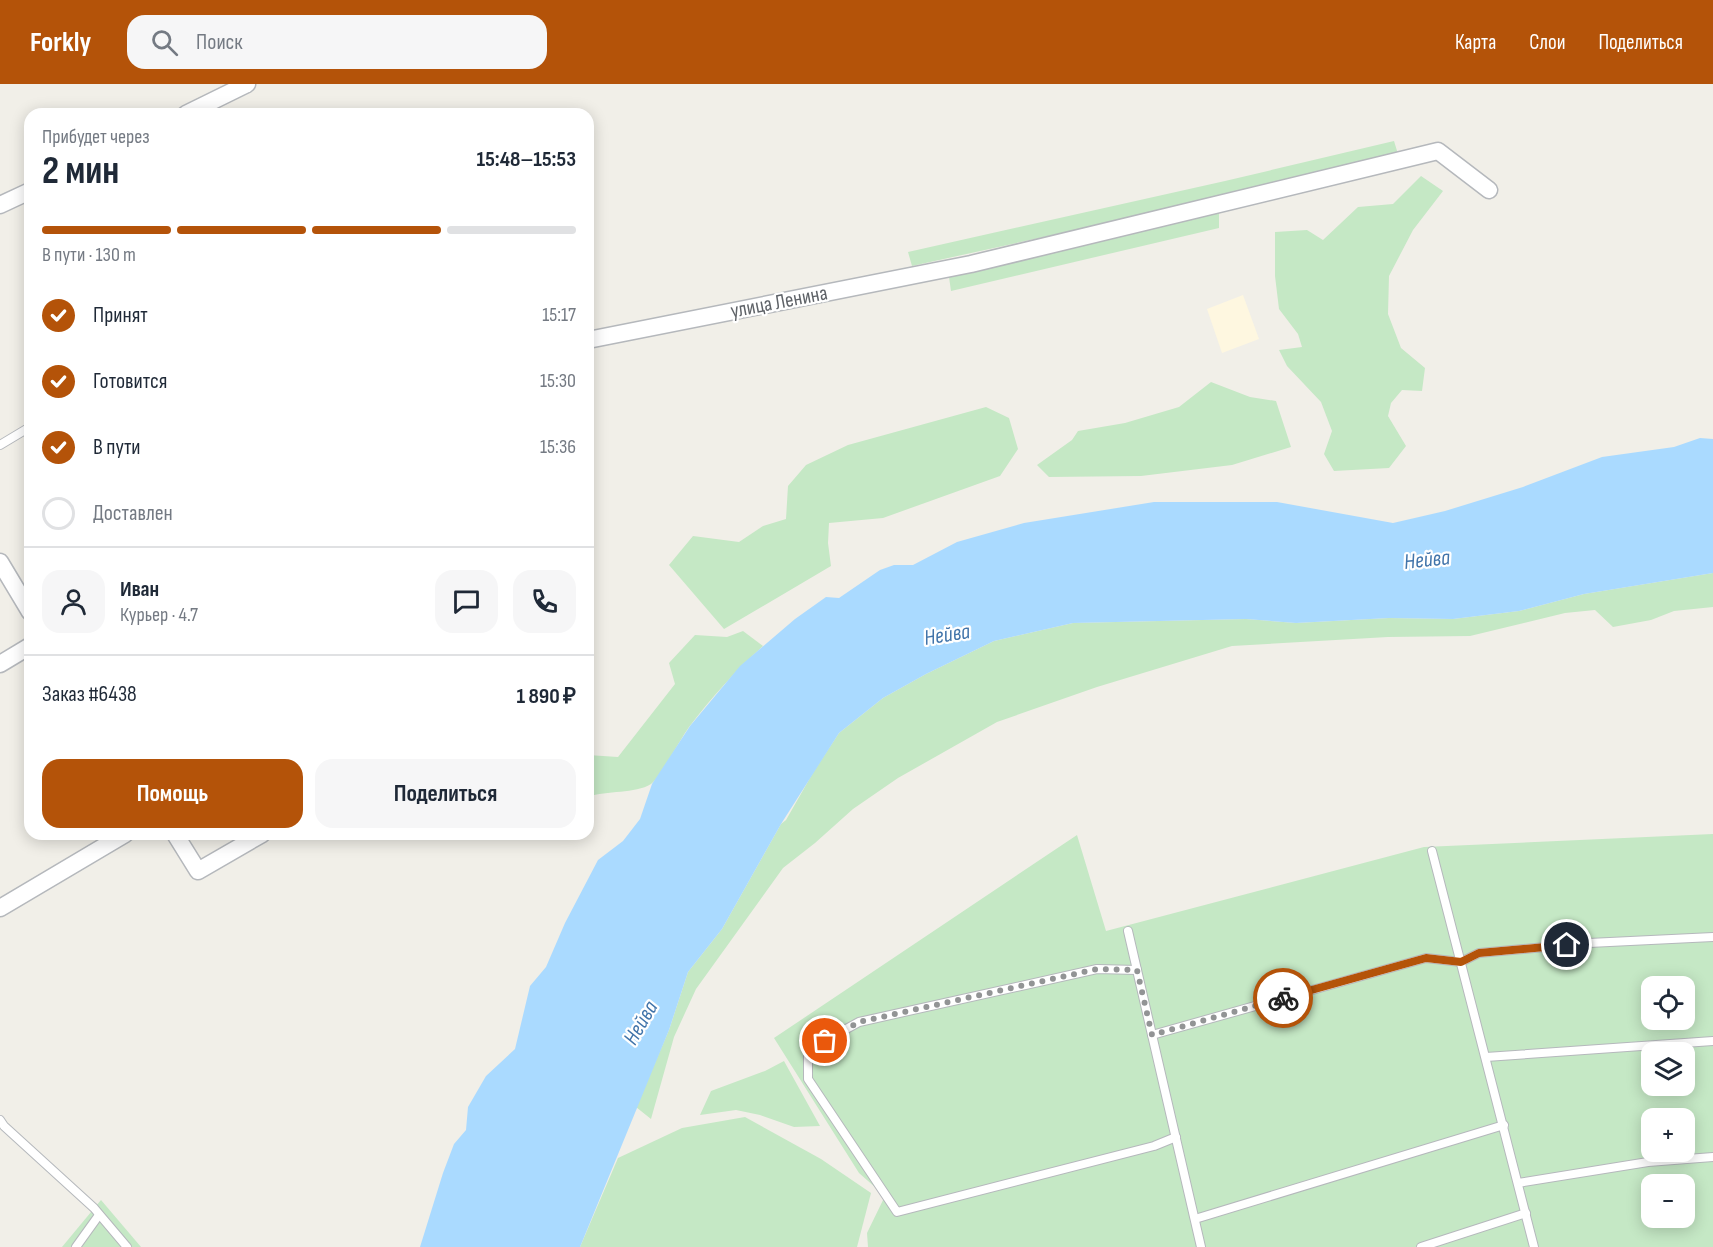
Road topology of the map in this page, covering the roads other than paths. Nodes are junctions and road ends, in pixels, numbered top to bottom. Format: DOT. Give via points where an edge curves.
graph roads {
  1 [pos="247,84"];
  2 [pos="198,108"];
  3 [pos="1489,190"];
  4 [pos="24,194"];
  5 [pos="0,206"];
  6 [pos="594,339"];
  7 [pos="24,431"];
  8 [pos="0,445"];
  9 [pos="0,562"];
  10 [pos="24,602"];
  11 [pos="24,650"];
  12 [pos="0,664"];
  13 [pos="114,840"];
  14 [pos="180,840"];
  15 [pos="252,840"];
  16 [pos="1432,851"];
  17 [pos="0,908"];
  18 [pos="1128,931"];
  19 [pos="1713,937"];
  20 [pos="1461,962"];
  21 [pos="1137,970"];
  22 [pos="1152,1035"];
  23 [pos="1713,1041"];
  24 [pos="1486,1056"];
  25 [pos="0,1120"];
  26 [pos="1504,1125"];
  27 [pos="1176,1137"];
  28 [pos="1713,1157"];
  29 [pos="1518,1183"];
  30 [pos="1526,1213"];
  31 [pos="99,1215"];
  32 [pos="1195,1219"];
  33 [pos="76,1247"];
  34 [pos="127,1247"];
  35 [pos="1202,1247"];
  36 [pos="1421,1247"];
  37 [pos="1534,1247"];
  1 -- 2 [label="street"];
  3 -- 6 [label="street, улица Ленина" via="1438,151 971,264"];
  4 -- 5 [label="street"];
  7 -- 8 [label="lane"];
  9 -- 10 [label="street"];
  11 -- 12 [label="street"];
  13 -- 17 [label="street"];
  14 -- 15 [label="street" via="198,871"];
  16 -- 20 [label="lane"];
  18 -- 21 [label="lane"];
  19 -- 20 [label="lane" via="1479,953"];
  20 -- 22 [label="lane" via="1426,958"];
  20 -- 24 [label="lane"];
  21 -- 22 [label="lane"];
  21 -- 27 [label="lane" via="1097,969 859,1022 808,1050 808,1079 897,1212"];
  22 -- 27 [label="lane"];
  23 -- 24 [label="lane"];
  24 -- 26 [label="lane"];
  25 -- 31 [label="lane"];
  26 -- 29 [label="lane"];
  26 -- 32 [label="lane"];
  27 -- 32 [label="lane"];
  28 -- 29 [label="lane" via="1648,1162"];
  29 -- 30 [label="lane"];
  30 -- 36 [label="lane"];
  30 -- 37 [label="lane"];
  31 -- 33 [label="lane"];
  31 -- 34 [label="lane"];
  32 -- 35 [label="lane"];
}
